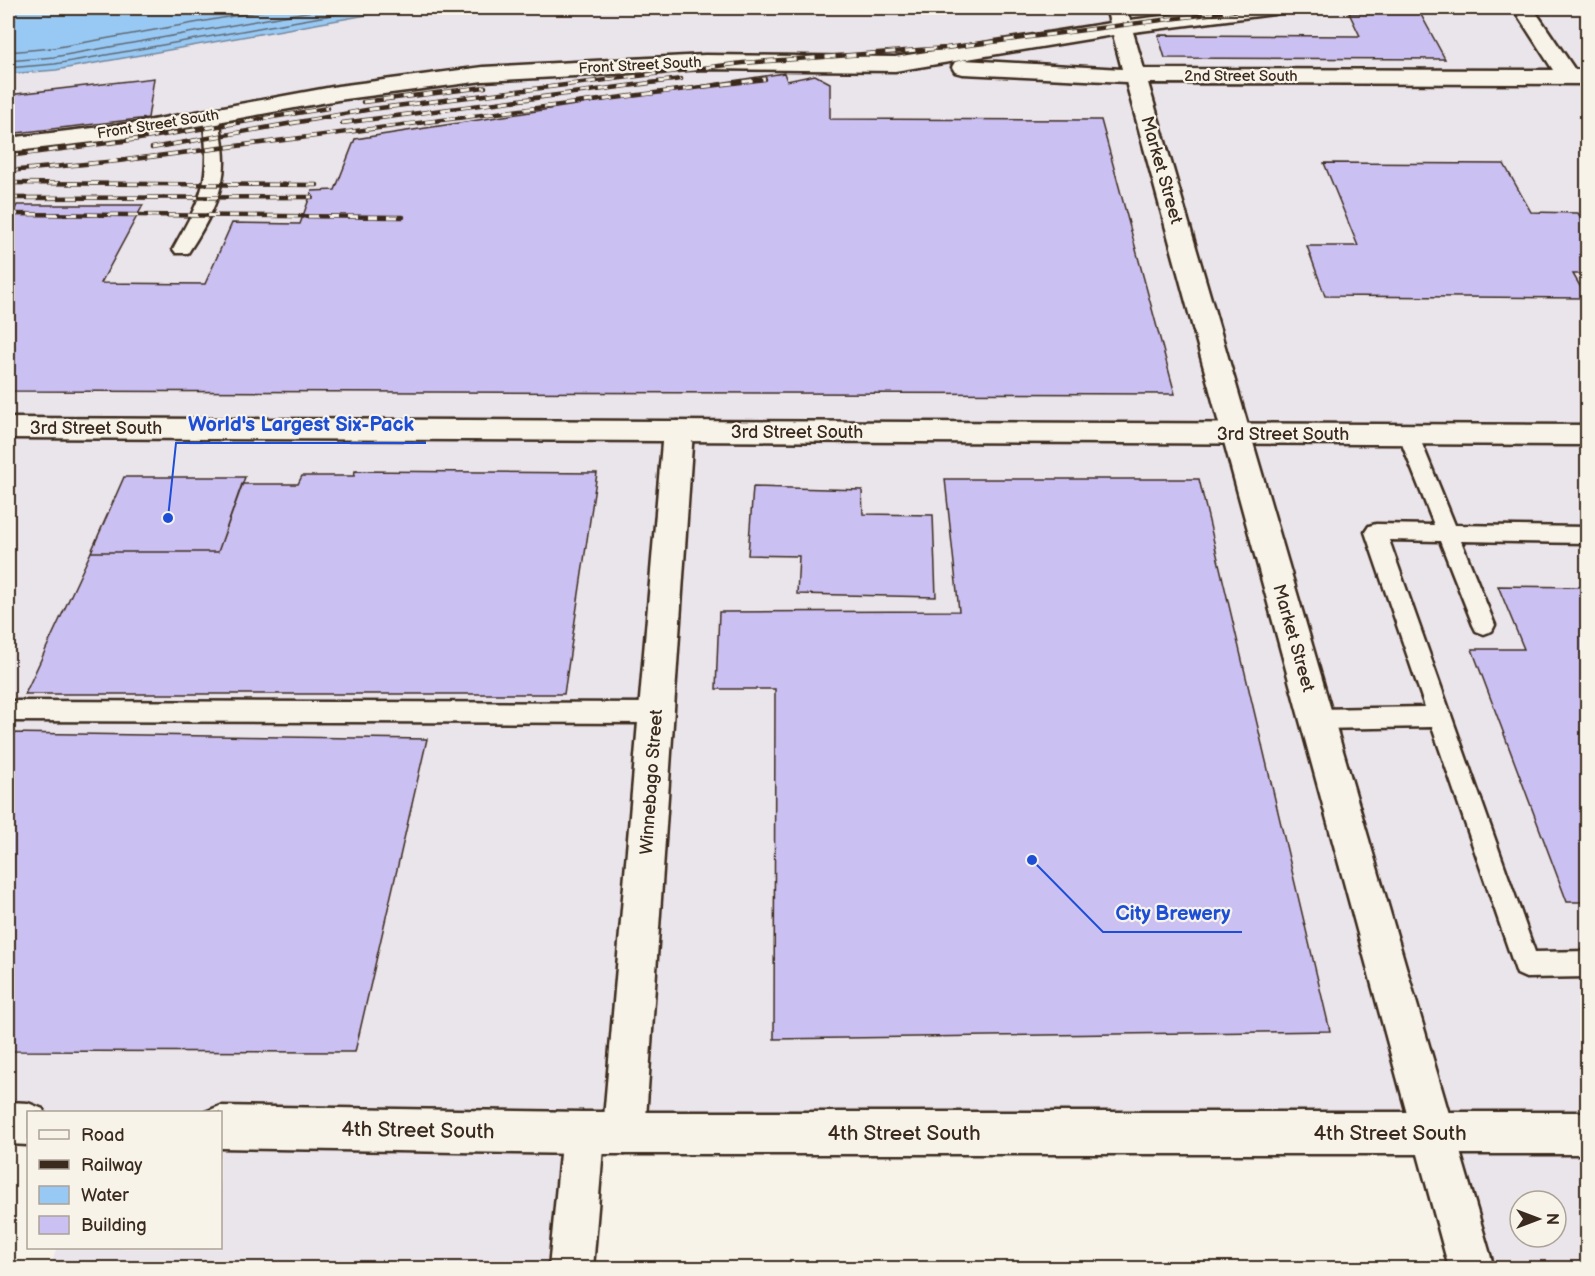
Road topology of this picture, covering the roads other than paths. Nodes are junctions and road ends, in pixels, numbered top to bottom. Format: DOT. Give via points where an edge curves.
graph roads {
  1 [pos="1274,8"];
  2 [pos="1523,8"];
  3 [pos="1119,17"];
  4 [pos="895,64"];
  5 [pos="1136,76"];
  6 [pos="1578,77"];
  7 [pos="211,116"];
  8 [pos="8,146"];
  9 [pos="182,249"];
  10 [pos="8,428"];
  11 [pos="678,431"];
  12 [pos="1237,434"];
  13 [pos="1408,434"];
  14 [pos="1587,435"];
  15 [pos="1448,533"];
  16 [pos="1587,535"];
  17 [pos="1484,625"];
  18 [pos="8,711"];
  19 [pos="656,713"];
  20 [pos="1440,717"];
  21 [pos="1317,719"];
  22 [pos="1587,964"];
  23 [pos="8,1123"];
  24 [pos="27,1124"];
  25 [pos="222,1126"];
  26 [pos="604,1133"];
  27 [pos="1434,1133"];
  28 [pos="1587,1133"];
  29 [pos="571,1269"];
  30 [pos="1472,1269"];
  1 -- 3 [label="main road, Front Street South"];
  2 -- 6 [label="main road"];
  3 -- 4 [label="main road, Front Street South"];
  3 -- 5 [label="main road, Market Street"];
  4 -- 5 [label="main road, 2nd Street South"];
  4 -- 7 [label="main road, Front Street South" via="705,62 483,74 338,93"];
  5 -- 6 [label="main road, 2nd Street South"];
  5 -- 12 [label="main road, Market Street"];
  7 -- 8 [label="main road, Front Street South"];
  7 -- 9 [label="lane" via="215,176"];
  10 -- 11 [label="main road, 3rd Street South"];
  11 -- 12 [label="main road, 3rd Street South"];
  11 -- 19 [label="main road, Winnebago Street"];
  12 -- 13 [label="main road, 3rd Street South"];
  12 -- 21 [label="main road, Market Street"];
  13 -- 14 [label="main road, 3rd Street South"];
  13 -- 15 [label="lane"];
  15 -- 16 [label="lane"];
  15 -- 17 [label="lane"];
  15 -- 20 [label="lane" via="1376,532"];
  18 -- 19 [label="lane"];
  19 -- 26 [label="main road, Winnebago Street"];
  20 -- 21 [label="lane"];
  20 -- 22 [label="lane" via="1526,965"];
  21 -- 27 [label="main road, Market Street"];
  23 -- 24 [label="main road"];
  25 -- 26 [label="main road, 4th Street South"];
  26 -- 27 [label="main road, 4th Street South"];
  26 -- 29 [label="main road, Winnebago Street"];
  27 -- 28 [label="main road, 4th Street South"];
  27 -- 30 [label="main road, Market Street"];
}
